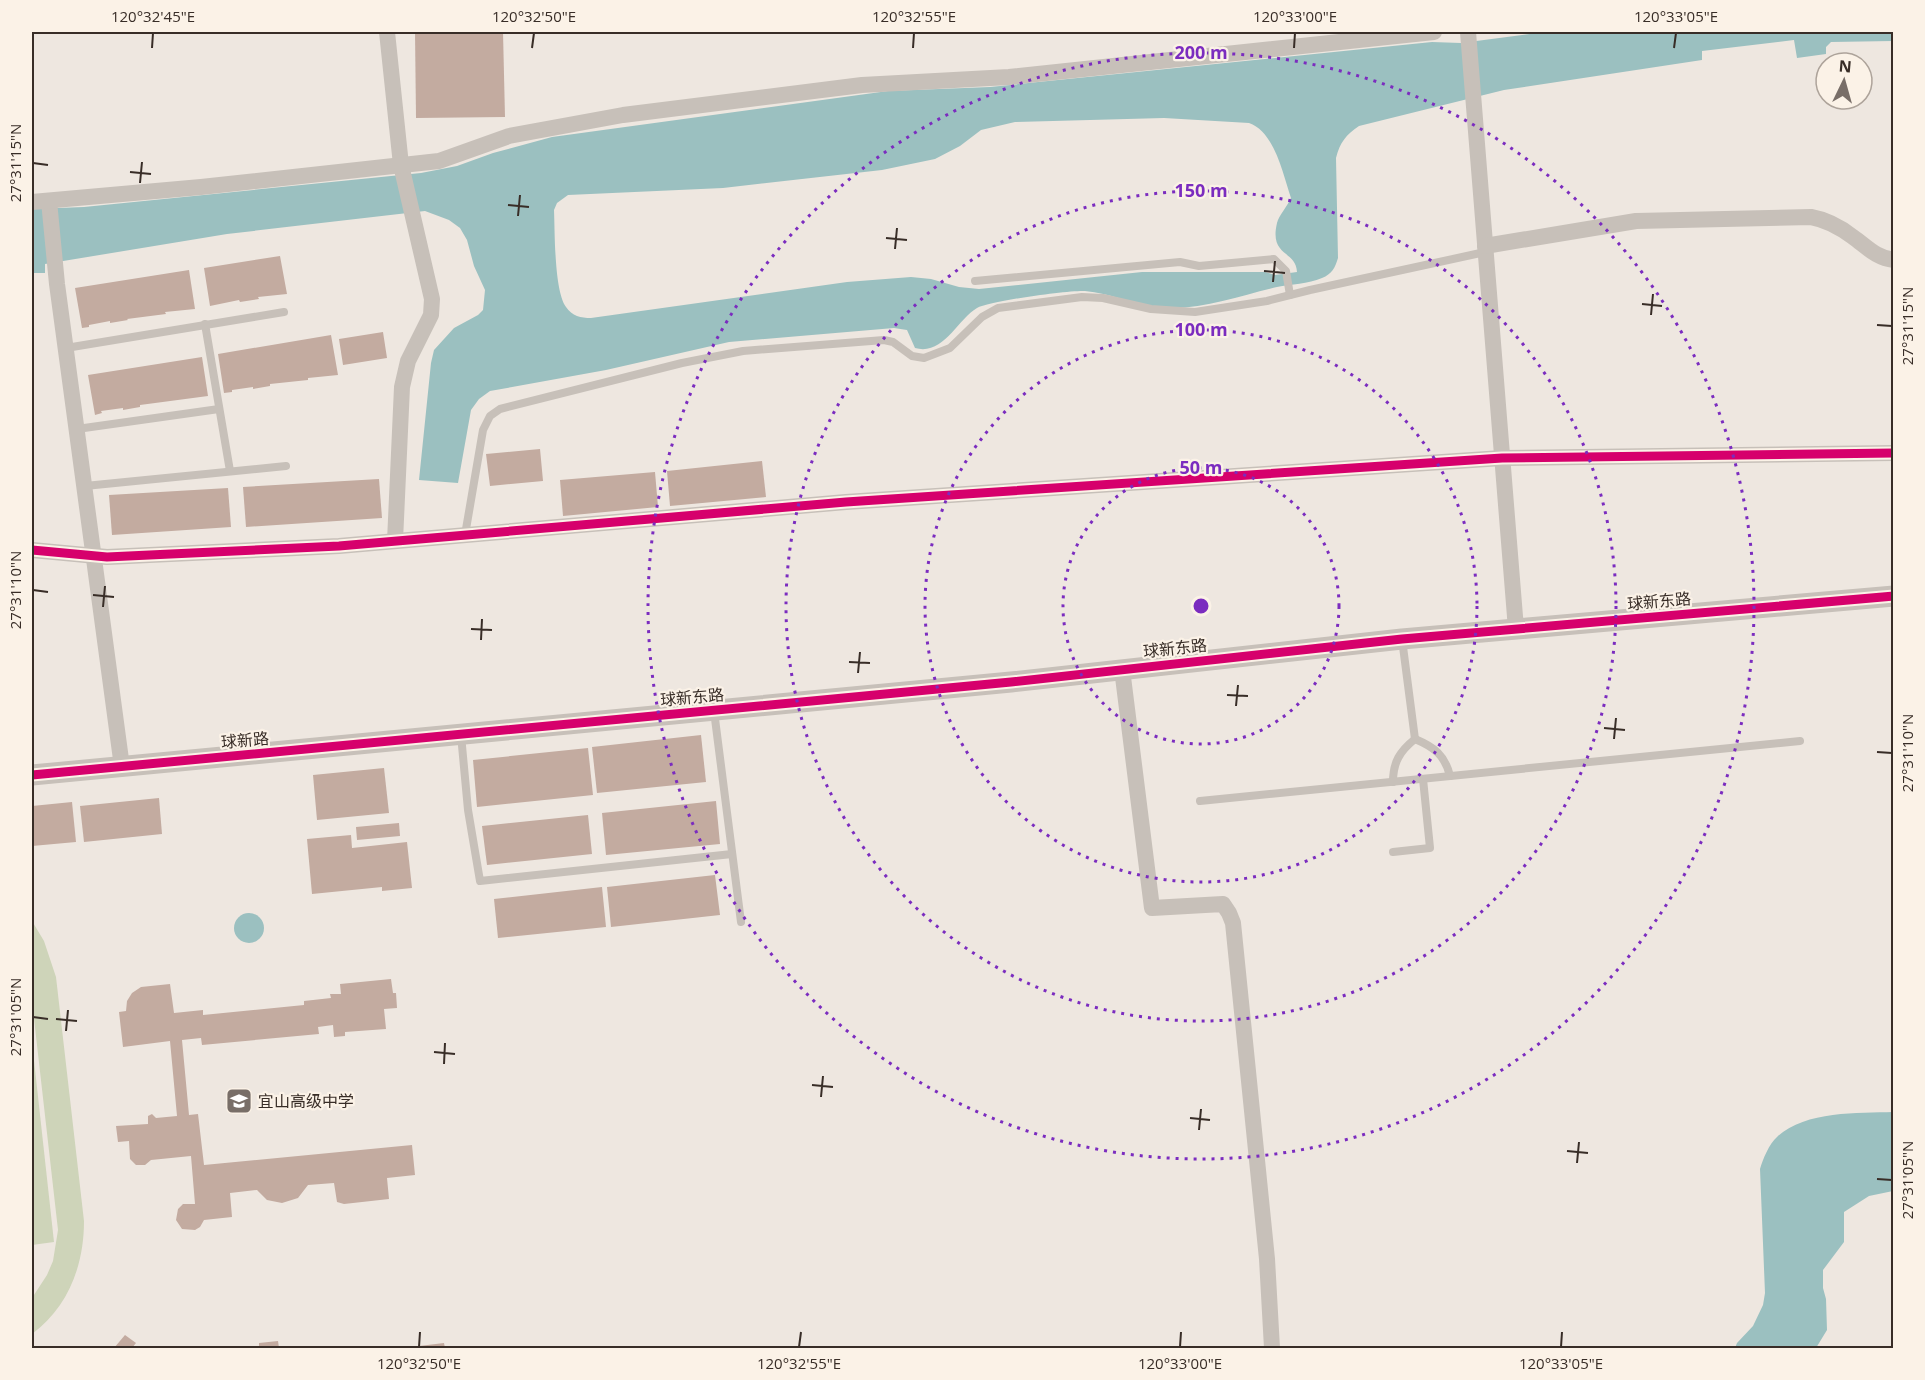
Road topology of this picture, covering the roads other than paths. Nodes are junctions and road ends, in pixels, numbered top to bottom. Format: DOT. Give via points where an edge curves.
graph roads {
  1 [pos="387,32"];
  2 [pos="1434,32"];
  3 [pos="1468,35"];
  4 [pos="402,168"];
  5 [pos="32,202"];
  6 [pos="50,204"];
  7 [pos="1485,249"];
  8 [pos="1893,260"];
  9 [pos="975,281"];
  10 [pos="1290,290"];
  11 [pos="284,312"];
  12 [pos="205,324"];
  13 [pos="66,348"];
  14 [pos="219,409"];
  15 [pos="77,429"];
  16 [pos="1893,453"];
  17 [pos="1502,458"];
  18 [pos="286,466"];
  19 [pos="230,471"];
  20 [pos="85,486"];
  21 [pos="465,536"];
  22 [pos="395,542"];
  23 [pos="32,550"];
  24 [pos="94,556"];
  25 [pos="1893,596"];
  26 [pos="1516,629"];
  27 [pos="1402,639"];
  28 [pos="1122,669"];
  29 [pos="714,710"];
  30 [pos="461,734"];
  31 [pos="1415,739"];
  32 [pos="1800,741"];
  33 [pos="122,767"];
  34 [pos="32,775"];
  35 [pos="1450,776"];
  36 [pos="1423,779"];
  37 [pos="1394,782"];
  38 [pos="1200,801"];
  39 [pos="1393,852"];
  40 [pos="732,854"];
  41 [pos="741,922"];
  42 [pos="1272,1348"];
  1 -- 4 [label="street"];
  2 -- 4 [label="street" via="1009,77 862,85 634,113 509,136 439,161"];
  3 -- 7 [label="street"];
  4 -- 6 [label="street"];
  4 -- 22 [label="street" via="432,307 408,361 402,387"];
  5 -- 6 [label="street"];
  6 -- 13 [label="street"];
  7 -- 8 [label="street" via="1635,220 1811,217 1838,226 1877,256"];
  7 -- 10 [label="lane"];
  7 -- 17 [label="street"];
  9 -- 10 [label="lane" via="1180,262 1199,266 1274,259 1286,271"];
  10 -- 21 [label="lane" via="1267,301 1195,312 1082,297 998,308 982,317 950,348 924,358 912,356 884,340 743,351 500,409 485,422"];
  11 -- 12 [label="lane"];
  12 -- 13 [label="lane"];
  12 -- 14 [label="lane"];
  13 -- 15 [label="street"];
  14 -- 15 [label="lane"];
  14 -- 19 [label="lane"];
  15 -- 20 [label="street"];
  16 -- 17 [label="street"];
  17 -- 21 [label="street" via="846,502"];
  17 -- 26 [label="street"];
  18 -- 19 [label="lane"];
  19 -- 20 [label="lane"];
  20 -- 24 [label="street"];
  21 -- 22 [label="street"];
  22 -- 24 [label="street"];
  23 -- 24 [label="street"];
  24 -- 33 [label="street"];
  25 -- 26 [label="street, 球新东路"];
  26 -- 27 [label="street, 球新东路"];
  27 -- 28 [label="street, 球新东路"];
  27 -- 31 [label="lane"];
  28 -- 29 [label="street, 球新东路"];
  28 -- 42 [label="street" via="1152,908 1223,904 1233,923 1267,1259"];
  29 -- 30 [label="street, 球新东路"];
  29 -- 40 [label="lane"];
  30 -- 33 [label="street, 球新路"];
  30 -- 40 [label="lane" via="480,881"];
  31 -- 35 [label="lane" via="1437,751"];
  31 -- 37 [label="lane" via="1398,756"];
  32 -- 35 [label="lane"];
  33 -- 34 [label="street, 球新路"];
  35 -- 36 [label="lane"];
  36 -- 37 [label="lane"];
  36 -- 39 [label="lane" via="1430,848"];
  37 -- 38 [label="lane"];
  40 -- 41 [label="lane"];
}
